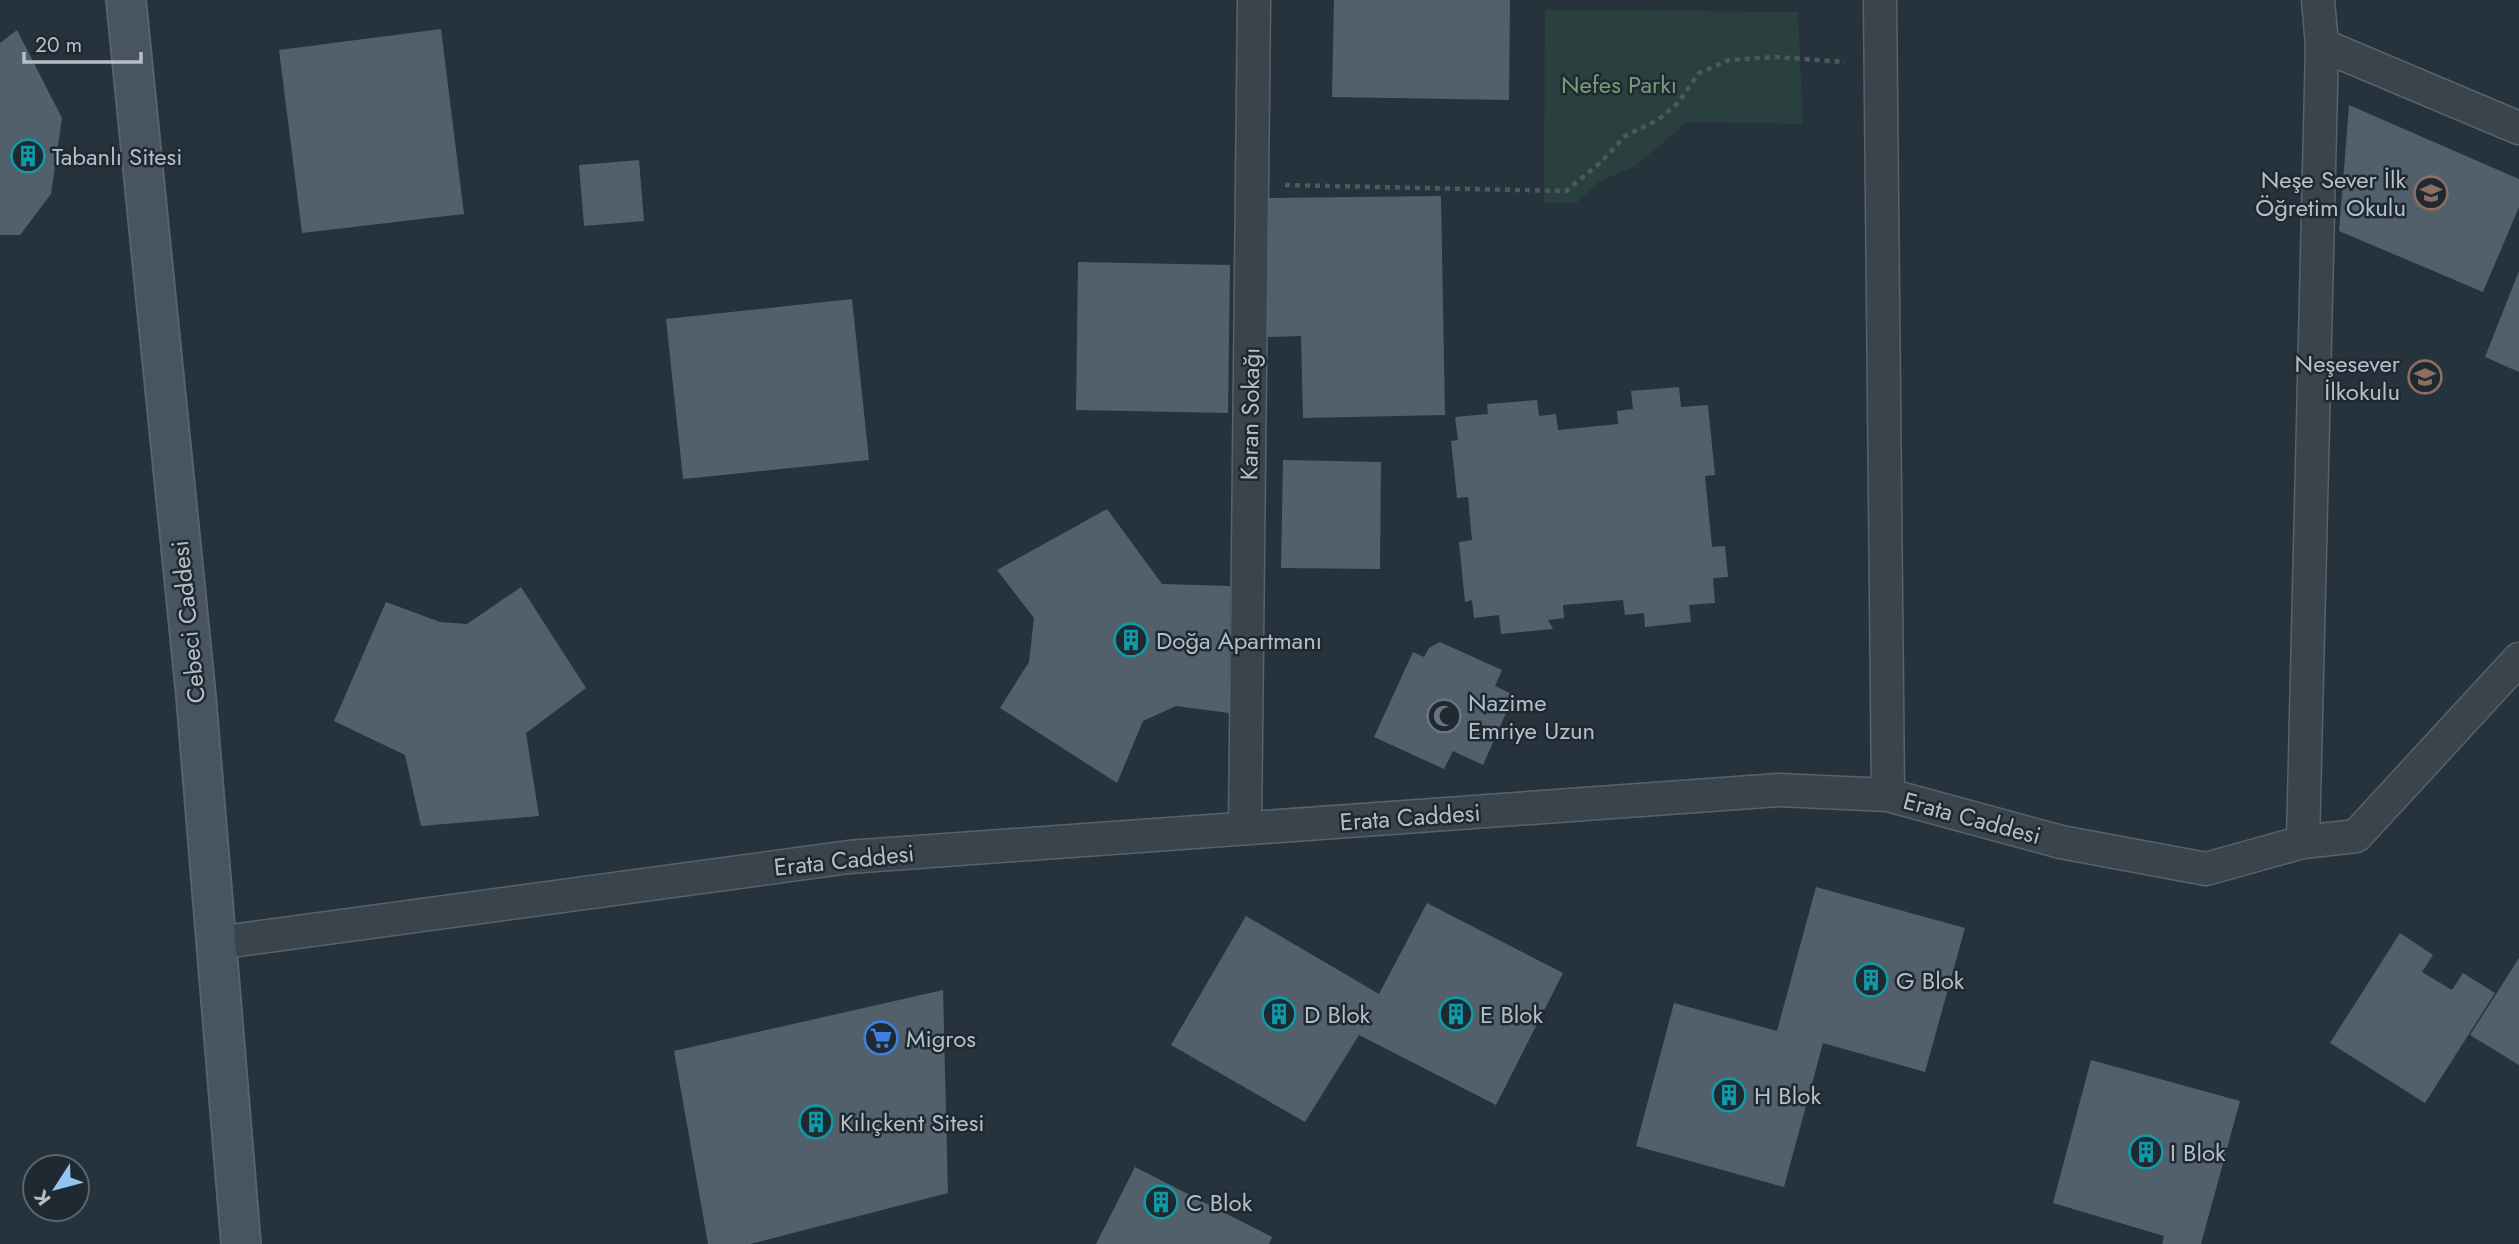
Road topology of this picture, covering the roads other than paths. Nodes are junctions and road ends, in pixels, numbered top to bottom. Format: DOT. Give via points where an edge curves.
graph roads {
  1 [pos="126,0"];
  2 [pos="1254,0"];
  3 [pos="1880,0"];
  4 [pos="2318,0"];
  5 [pos="2322,45"];
  6 [pos="2519,128"];
  7 [pos="2519,659"];
  8 [pos="1888,794"];
  9 [pos="1245,828"];
  10 [pos="2303,842"];
  11 [pos="216,943"];
  12 [pos="241,1244"];
  1 -- 11 [label="street, Cebeci Caddesi" via="196,696"];
  2 -- 9 [label="street, Karan Sokağı"];
  3 -- 8 [label="street"];
  4 -- 5 [label="street"];
  5 -- 6 [label="street"];
  5 -- 10 [label="street"];
  7 -- 10 [label="street, Erata Caddesi" via="2356,836"];
  8 -- 9 [label="street, Erata Caddesi" via="1779,790"];
  8 -- 10 [label="street, Erata Caddesi" via="2061,842 2206,869"];
  9 -- 11 [label="street, Erata Caddesi" via="849,857"];
  11 -- 12 [label="street, Cebeci Caddesi"];
}
